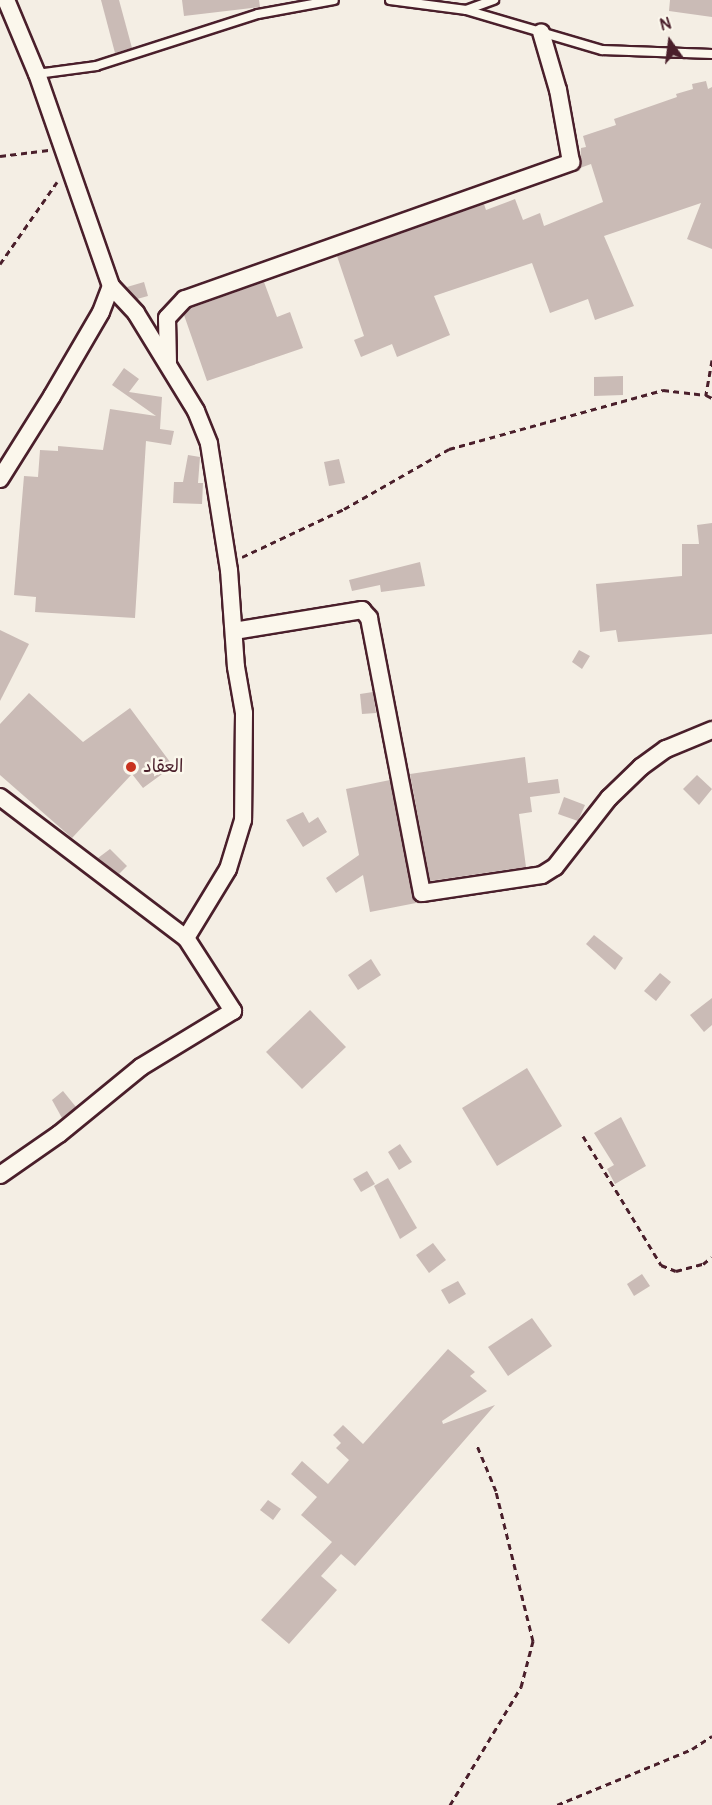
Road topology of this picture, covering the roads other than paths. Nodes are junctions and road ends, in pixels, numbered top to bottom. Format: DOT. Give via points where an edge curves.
graph roads {
  1 [pos="6,0"];
  2 [pos="334,0"];
  3 [pos="390,0"];
  4 [pos="494,0"];
  5 [pos="466,10"];
  6 [pos="540,32"];
  7 [pos="712,54"];
  8 [pos="37,74"];
  9 [pos="111,286"];
  10 [pos="169,367"];
  11 [pos="0,479"];
  12 [pos="234,631"];
  13 [pos="712,730"];
  14 [pos="0,797"];
  15 [pos="186,938"];
  16 [pos="0,1175"];
  1 -- 8 [label="street"];
  2 -- 8 [label="lane" via="258,14 96,66"];
  3 -- 5 [label="lane"];
  4 -- 5 [label="lane"];
  5 -- 6 [label="lane"];
  6 -- 7 [label="lane" via="602,50"];
  6 -- 10 [label="street" via="558,90 571,162 185,299 166,318"];
  8 -- 9 [label="street"];
  9 -- 10 [label="street" via="136,313"];
  9 -- 11 [label="street" via="63,378"];
  10 -- 12 [label="street" via="196,411 209,444"];
  12 -- 13 [label="street" via="362,610 369,618 422,893 542,875 555,867 609,798 641,767 666,749"];
  12 -- 15 [label="street" via="246,760 243,820 228,869"];
  14 -- 15 [label="street"];
  15 -- 16 [label="street" via="232,1011 141,1067 59,1134"];
}
